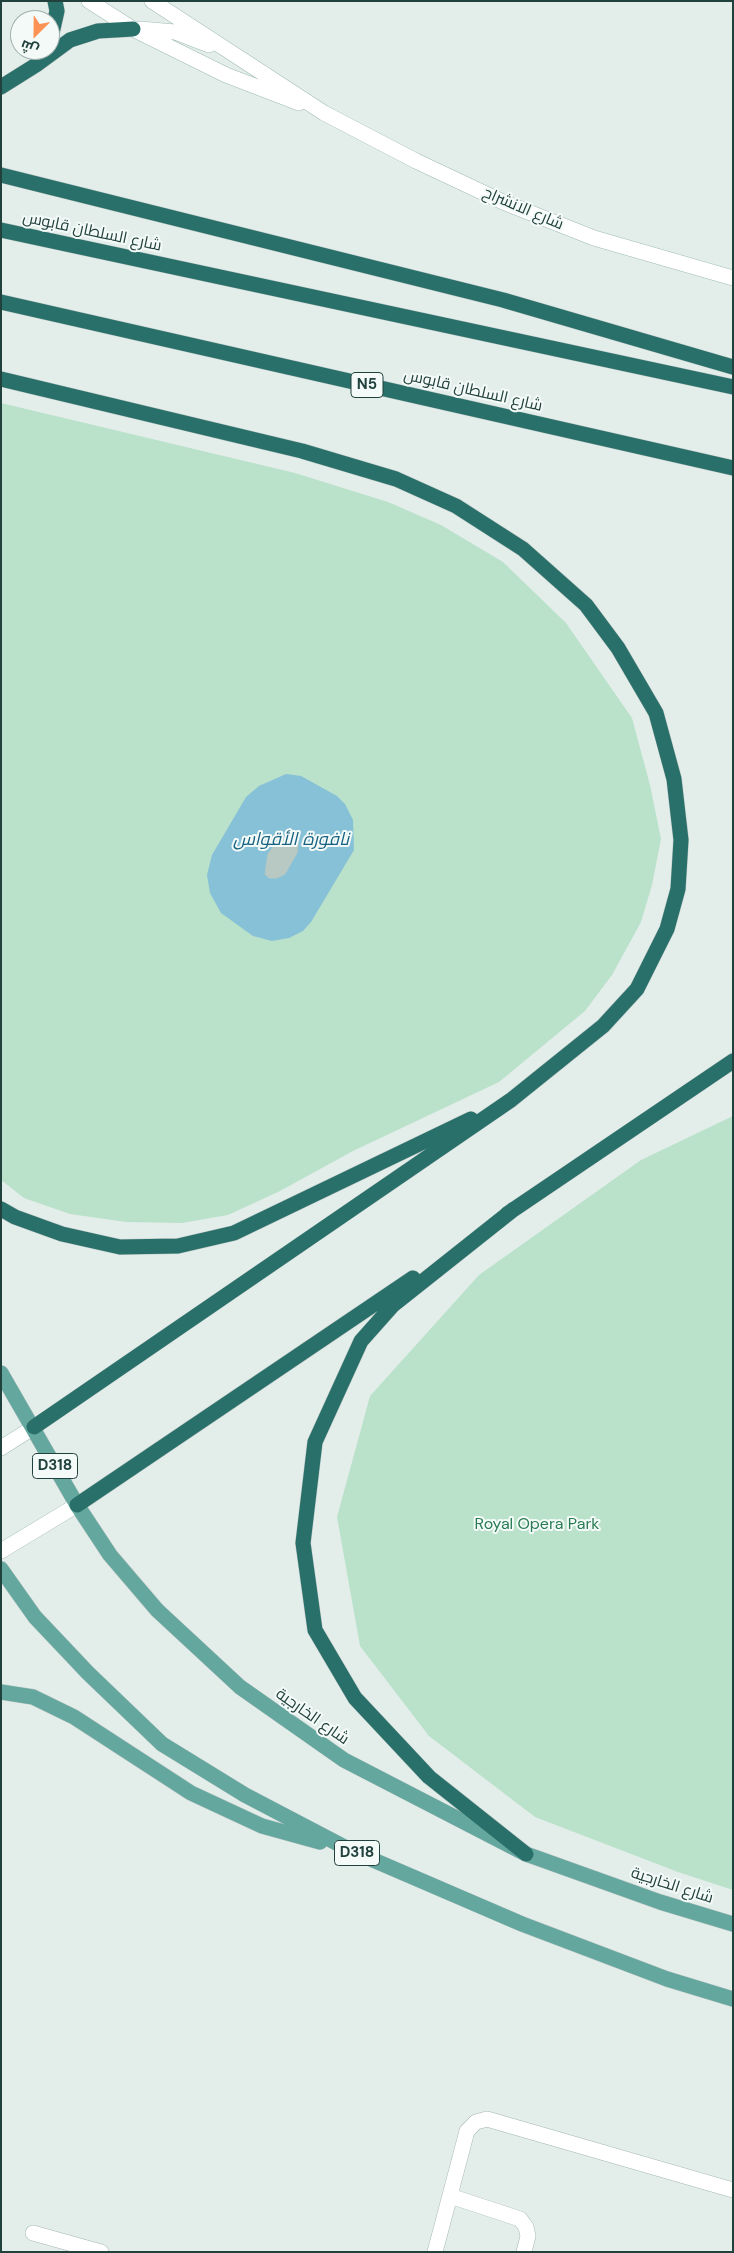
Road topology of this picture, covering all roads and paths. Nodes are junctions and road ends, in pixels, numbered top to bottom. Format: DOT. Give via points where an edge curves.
graph roads {
  1 [pos="89,1"];
  2 [pos="152,1"];
  3 [pos="133,29"];
  4 [pos="243,58"];
  5 [pos="39,60"];
  6 [pos="36,65"];
  7 [pos="1,87"];
  8 [pos="324,112"];
  9 [pos="1,175"];
  10 [pos="1,230"];
  11 [pos="733,278"];
  12 [pos="1,302"];
  13 [pos="733,367"];
  14 [pos="1,379"];
  15 [pos="733,387"];
  16 [pos="733,468"];
  17 [pos="733,1061"];
  18 [pos="511,1100"];
  19 [pos="1,1209"];
  20 [pos="514,1209"];
  21 [pos="1,1373"];
  22 [pos="34,1427"];
  23 [pos="1,1448"];
  24 [pos="77,1505"];
  25 [pos="1,1551"];
  26 [pos="1,1569"];
  27 [pos="1,1692"];
  28 [pos="350,1850"];
  29 [pos="526,1854"];
  30 [pos="733,1924"];
  31 [pos="733,1999"];
  32 [pos="733,2190"];
  33 [pos="450,2196"];
  34 [pos="33,2233"];
  35 [pos="101,2252"];
  36 [pos="435,2252"];
  37 [pos="524,2252"];
  1 -- 3 [label="street, شارع الانشراح"];
  2 -- 4 [label="street, شارع الانشراح"];
  3 -- 4 [label="street" via="175,32"];
  3 -- 6 [label="highway" via="98,31 70,40"];
  3 -- 8 [label="street, شارع الانشراح" via="226,75"];
  4 -- 8 [label="street, شارع الانشراح"];
  5 -- 6 [label="highway"];
  6 -- 7 [label="highway"];
  8 -- 11 [label="street, شارع الانشراح" via="416,161 521,209 594,238"];
  9 -- 13 [label="highway" via="503,300"];
  10 -- 15 [label="highway, شارع السلطان قابوس"];
  12 -- 16 [label="highway, شارع السلطان قابوس / N5"];
  14 -- 18 [label="highway" via="302,450 396,479 456,506 523,549 586,606 618,648 656,712 674,779 681,840 678,889 667,929 637,989 603,1026"];
  17 -- 20 [label="highway"];
  18 -- 19 [label="highway" via="234,1233 178,1246 120,1247 62,1234"];
  18 -- 22 [label="highway"];
  20 -- 24 [label="highway"];
  20 -- 29 [label="highway" via="393,1305 361,1341 315,1442 303,1543 315,1630 355,1698 429,1777"];
  21 -- 22 [label="main road, شارع الخارجية / D318"];
  22 -- 23 [label="street"];
  22 -- 24 [label="main road, شارع الخارجية / D318"];
  24 -- 25 [label="street"];
  24 -- 29 [label="main road, شارع الخارجية / D318" via="110,1555 157,1610 240,1687 344,1760"];
  26 -- 28 [label="main road, D318" via="35,1617 162,1744 245,1795"];
  27 -- 28 [label="main road" via="32,1697 74,1718 191,1793 253,1822"];
  28 -- 31 [label="main road, D318" via="531,1927 667,1979"];
  29 -- 30 [label="main road, شارع الخارجية / D318" via="660,1902"];
  32 -- 33 [label="street" via="487,2119 476,2122 467,2131"];
  33 -- 36 [label="street"];
  33 -- 37 [label="street" via="520,2219 528,2236"];
  34 -- 35 [label="street"];
}
